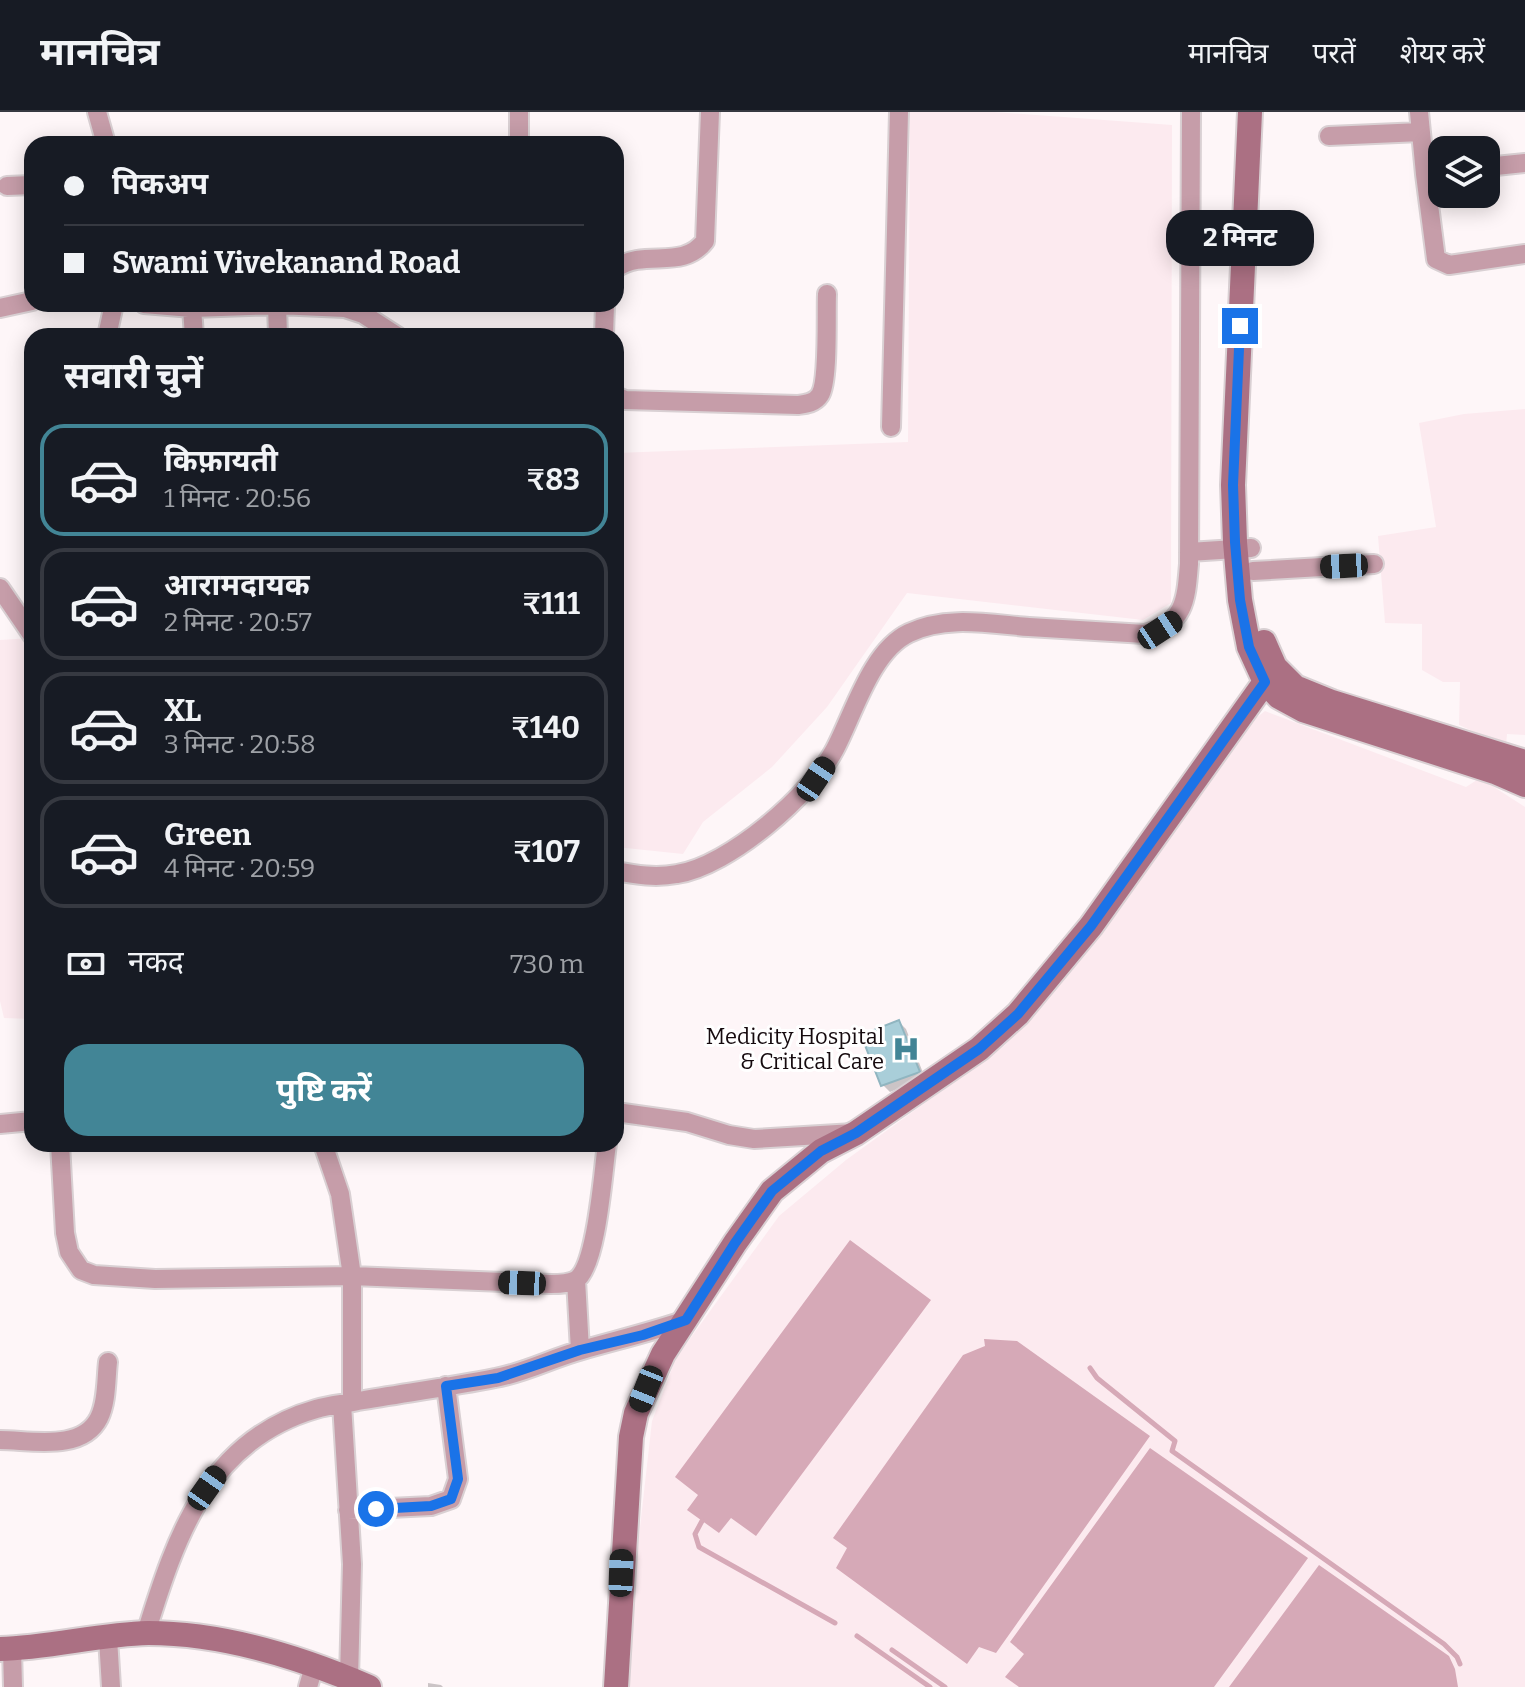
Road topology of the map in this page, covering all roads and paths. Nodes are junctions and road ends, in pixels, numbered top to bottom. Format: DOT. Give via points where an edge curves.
graph roads {
  1 [pos="97,112"];
  2 [pos="519,112"];
  3 [pos="710,112"];
  4 [pos="899,112"];
  5 [pos="1191,112"];
  6 [pos="1250,112"];
  7 [pos="1265,112"];
  8 [pos="1419,112"];
  9 [pos="1421,132"];
  10 [pos="104,136"];
  11 [pos="519,136"];
  12 [pos="1329,136"];
  13 [pos="1428,154"];
  14 [pos="1525,163"];
  15 [pos="1500,166"];
  16 [pos="24,185"];
  17 [pos="7,186"];
  18 [pos="1435,208"];
  19 [pos="1525,254"];
  20 [pos="624,264"];
  21 [pos="827,294"];
  22 [pos="24,303"];
  23 [pos="0,308"];
  24 [pos="361,312"];
  25 [pos="385,328"];
  26 [pos="624,400"];
  27 [pos="891,427"];
  28 [pos="1189,552"];
  29 [pos="1246,556"];
  30 [pos="1374,564"];
  31 [pos="0,588"];
  32 [pos="24,623"];
  33 [pos="1265,682"];
  34 [pos="1525,762"];
  35 [pos="1525,785"];
  36 [pos="624,872"];
  37 [pos="624,1113"];
  38 [pos="24,1122"];
  39 [pos="0,1124"];
  40 [pos="856,1133"];
  41 [pos="60,1152"];
  42 [pos="326,1152"];
  43 [pos="606,1152"];
  44 [pos="352,1276"];
  45 [pos="576,1280"];
  46 [pos="686,1320"];
  47 [pos="580,1350"];
  48 [pos="108,1362"];
  49 [pos="446,1386"];
  50 [pos="347,1403"];
  51 [pos="0,1440"];
  52 [pos="348,1510"];
  53 [pos="146,1633"];
  54 [pos="108,1638"];
  55 [pos="6,1649"];
  56 [pos="311,1677"];
  57 [pos="359,1683"];
  58 [pos="13,1687"];
  59 [pos="111,1687"];
  60 [pos="616,1687"];
  1 -- 10 [label="street"];
  2 -- 11 [label="street"];
  3 -- 20 [label="street" via="705,241 685,257"];
  4 -- 27 [label="street"];
  5 -- 28 [label="street"];
  6 -- 29 [label="street" via="1233,485"];
  7 -- 29 [label="street"];
  8 -- 9 [label="street"];
  9 -- 12 [label="street"];
  9 -- 13 [label="street"];
  14 -- 15 [label="street"];
  16 -- 17 [label="street"];
  18 -- 19 [label="street" via="1436,259 1449,265"];
  21 -- 26 [label="street" via="824,381 811,403"];
  22 -- 23 [label="street"];
  24 -- 25 [label="street"];
  28 -- 29 [label="street"];
  28 -- 36 [label="street" via="1183,608 1160,630 1145,634 948,622 907,633 875,667 822,770 780,815 708,865 678,874"];
  29 -- 30 [label="street"];
  29 -- 33 [label="street" via="1240,600 1249,647"];
  29 -- 34 [label="street" via="1264,644 1275,667 1295,687"];
  31 -- 32 [label="street"];
  33 -- 35 [label="street" via="1279,697 1313,714"];
  33 -- 40 [label="street" via="1091,926 1018,1014 979,1049"];
  37 -- 40 [label="street" via="754,1139"];
  38 -- 39 [label="street"];
  40 -- 46 [label="street" via="821,1151 772,1191"];
  41 -- 44 [label="street" via="65,1233 81,1270 155,1279"];
  42 -- 44 [label="street" via="340,1194"];
  43 -- 45 [label="street" via="593,1245"];
  44 -- 45 [label="street" via="551,1284"];
  44 -- 50 [label="street"];
  45 -- 47 [label="street"];
  46 -- 47 [label="street"];
  46 -- 60 [label="street" via="654,1371 631,1437"];
  47 -- 49 [label="street" via="498,1378"];
  48 -- 51 [label="street" via="100,1416 91,1430 65,1441"];
  49 -- 50 [label="street"];
  49 -- 52 [label="street" via="458,1479 451,1499 431,1506"];
  50 -- 52 [label="street"];
  50 -- 53 [label="street" via="307,1411 272,1426 218,1472 178,1541"];
  52 -- 57 [label="street"];
  53 -- 54 [label="street"];
  53 -- 56 [label="street" via="236,1643"];
  54 -- 55 [label="street"];
  54 -- 59 [label="street"];
  55 -- 58 [label="street"];
  56 -- 57 [label="street"];
}
